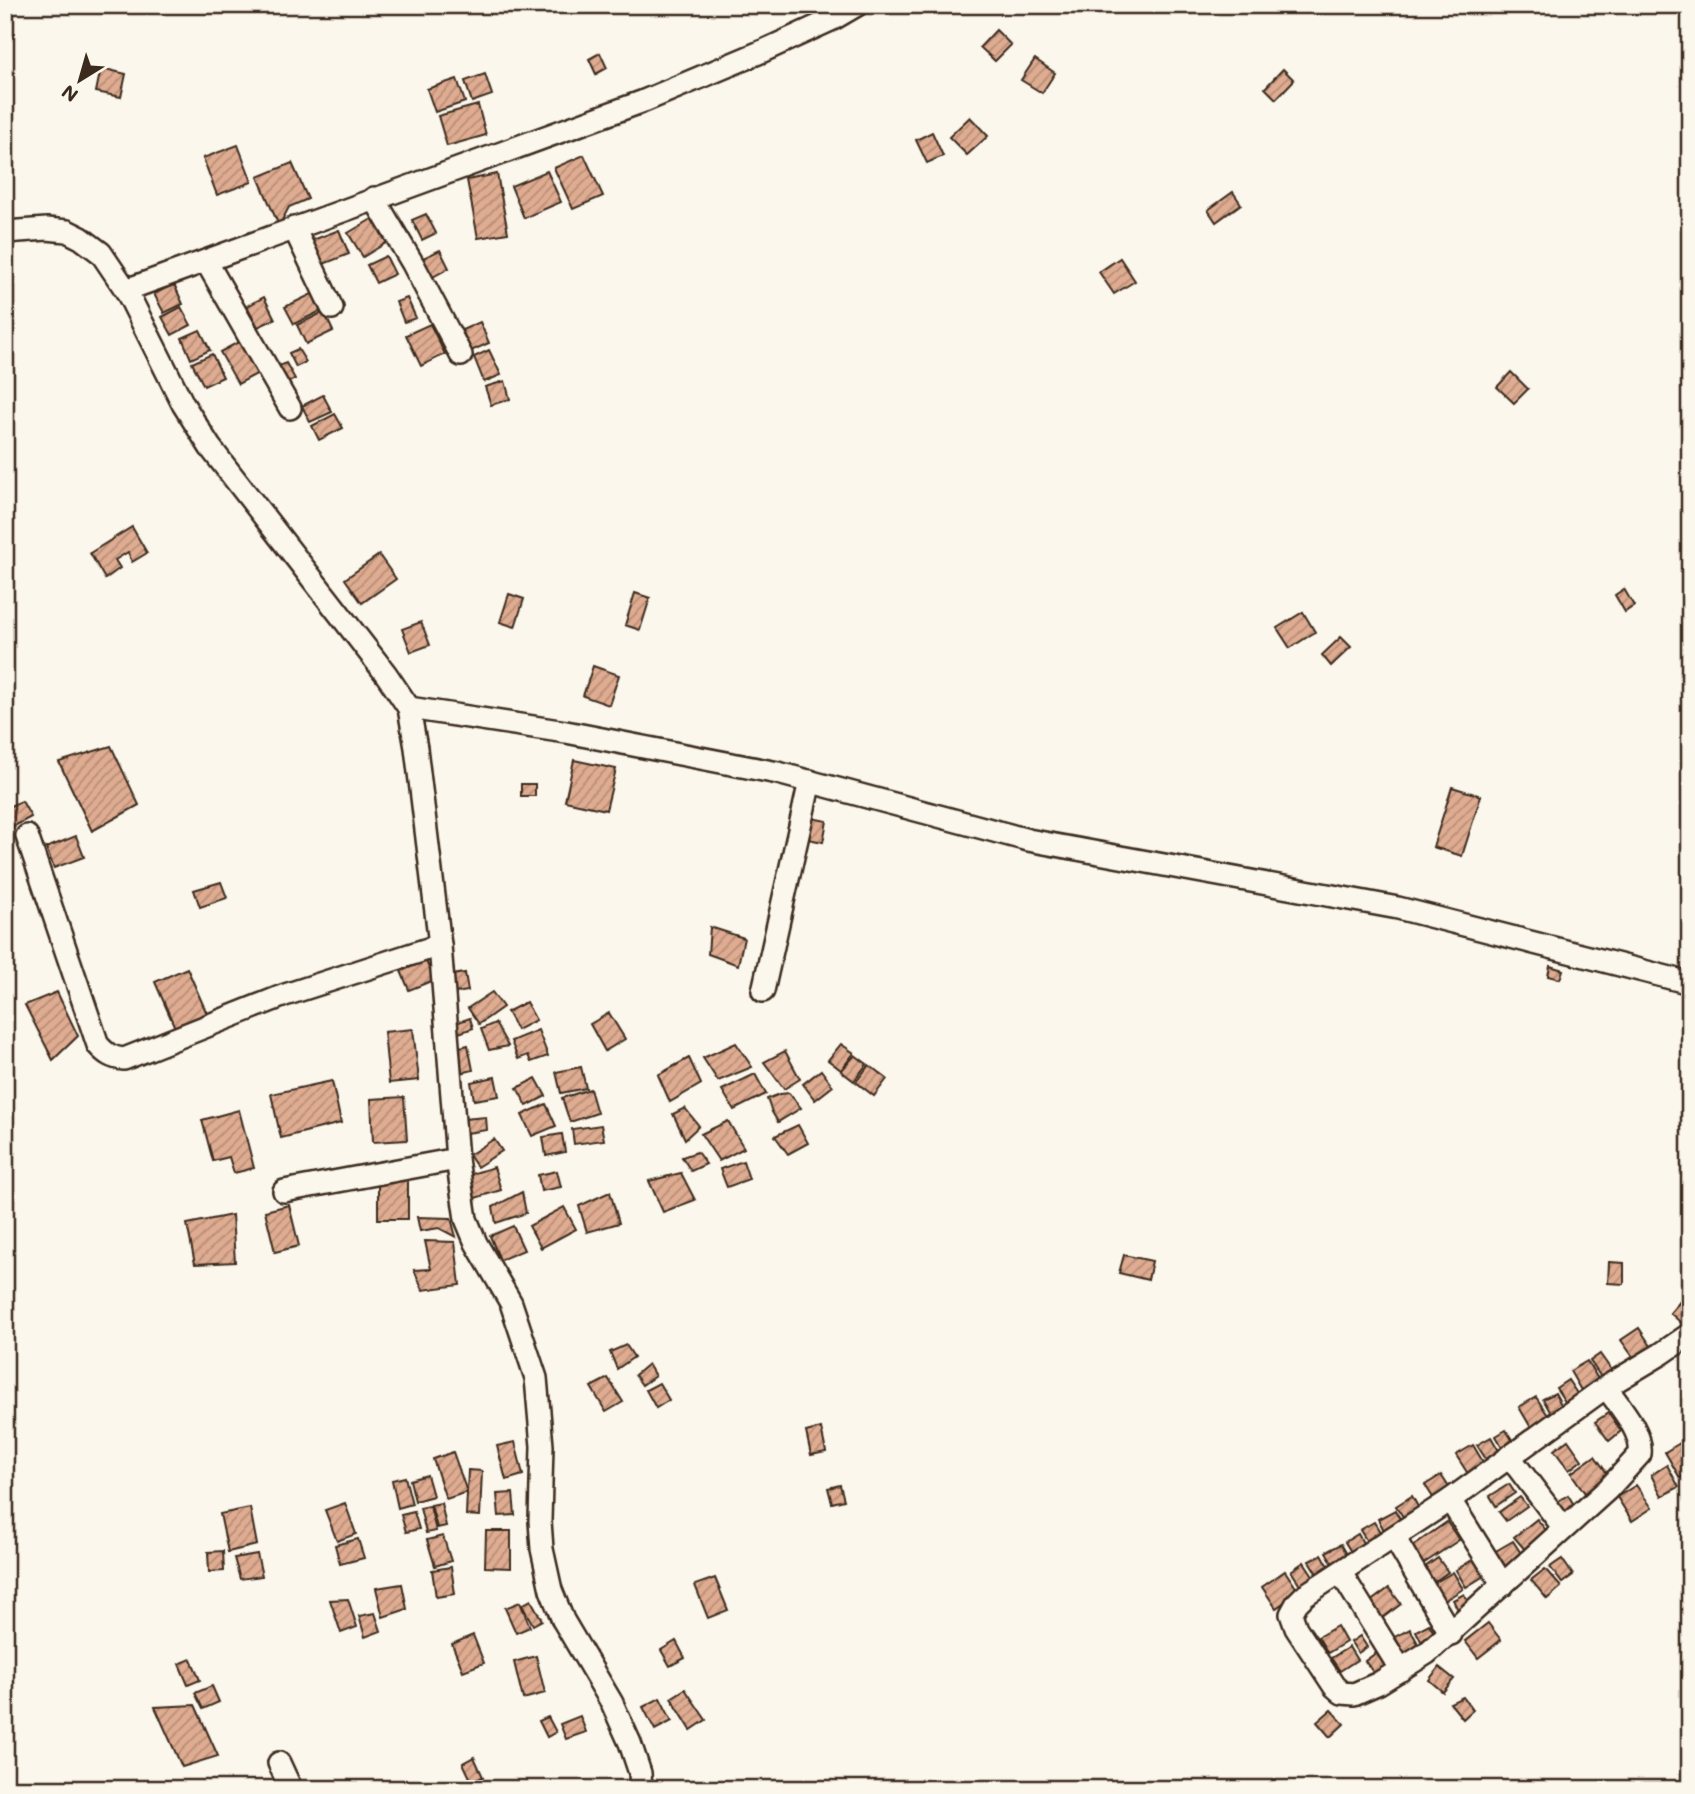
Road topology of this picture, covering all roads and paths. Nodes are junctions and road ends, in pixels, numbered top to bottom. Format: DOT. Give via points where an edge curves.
graph roads {
  1 [pos="857,5"];
  2 [pos="374,198"];
  3 [pos="294,228"];
  4 [pos="5,232"];
  5 [pos="206,261"];
  6 [pos="126,290"];
  7 [pos="332,307"];
  8 [pos="461,355"];
  9 [pos="290,408"];
  10 [pos="409,708"];
  11 [pos="810,781"];
  12 [pos="27,836"];
  13 [pos="440,944"];
  14 [pos="1690,983"];
  15 [pos="762,991"];
  16 [pos="457,1159"];
  17 [pos="284,1191"];
  18 [pos="1690,1334"];
  19 [pos="1606,1387"];
  20 [pos="1508,1456"];
  21 [pos="1450,1500"];
  22 [pos="1563,1528"];
  23 [pos="1394,1537"];
  24 [pos="1340,1573"];
  25 [pos="1503,1585"];
  26 [pos="1451,1634"];
  27 [pos="1401,1670"];
  28 [pos="279,1763"];
  29 [pos="291,1789"];
  30 [pos="641,1789"];
  1 -- 2 [label="street" via="775,46 644,101"];
  2 -- 3 [label="street"];
  2 -- 8 [label="street"];
  3 -- 5 [label="street"];
  3 -- 7 [label="street"];
  4 -- 6 [label="street" via="47,229 81,238 101,253"];
  5 -- 6 [label="street"];
  5 -- 9 [label="street"];
  6 -- 10 [label="street" via="183,404 210,447"];
  10 -- 11 [label="street" via="566,732"];
  10 -- 13 [label="street"];
  11 -- 14 [label="street" via="1028,840 1398,908"];
  11 -- 15 [label="street"];
  12 -- 13 [label="street" via="98,1045 115,1058 124,1059 285,995"];
  13 -- 16 [label="street"];
  16 -- 17 [label="street"];
  16 -- 30 [label="street" via="466,1219 512,1303 536,1378 542,1446 540,1521 551,1590 563,1620 617,1713 637,1763"];
  18 -- 19 [label="street"];
  19 -- 20 [label="street"];
  19 -- 22 [label="street" via="1638,1436 1640,1454"];
  20 -- 21 [label="street"];
  20 -- 22 [label="street"];
  21 -- 23 [label="street"];
  21 -- 25 [label="street"];
  22 -- 25 [label="street"];
  23 -- 24 [label="street"];
  23 -- 26 [label="street"];
  24 -- 27 [label="street"];
  24 -- 27 [label="street" via="1297,1603 1292,1614 1296,1628 1342,1693 1354,1694"];
  25 -- 26 [label="street"];
  26 -- 27 [label="street"];
  28 -- 29 [label="street"];
}
